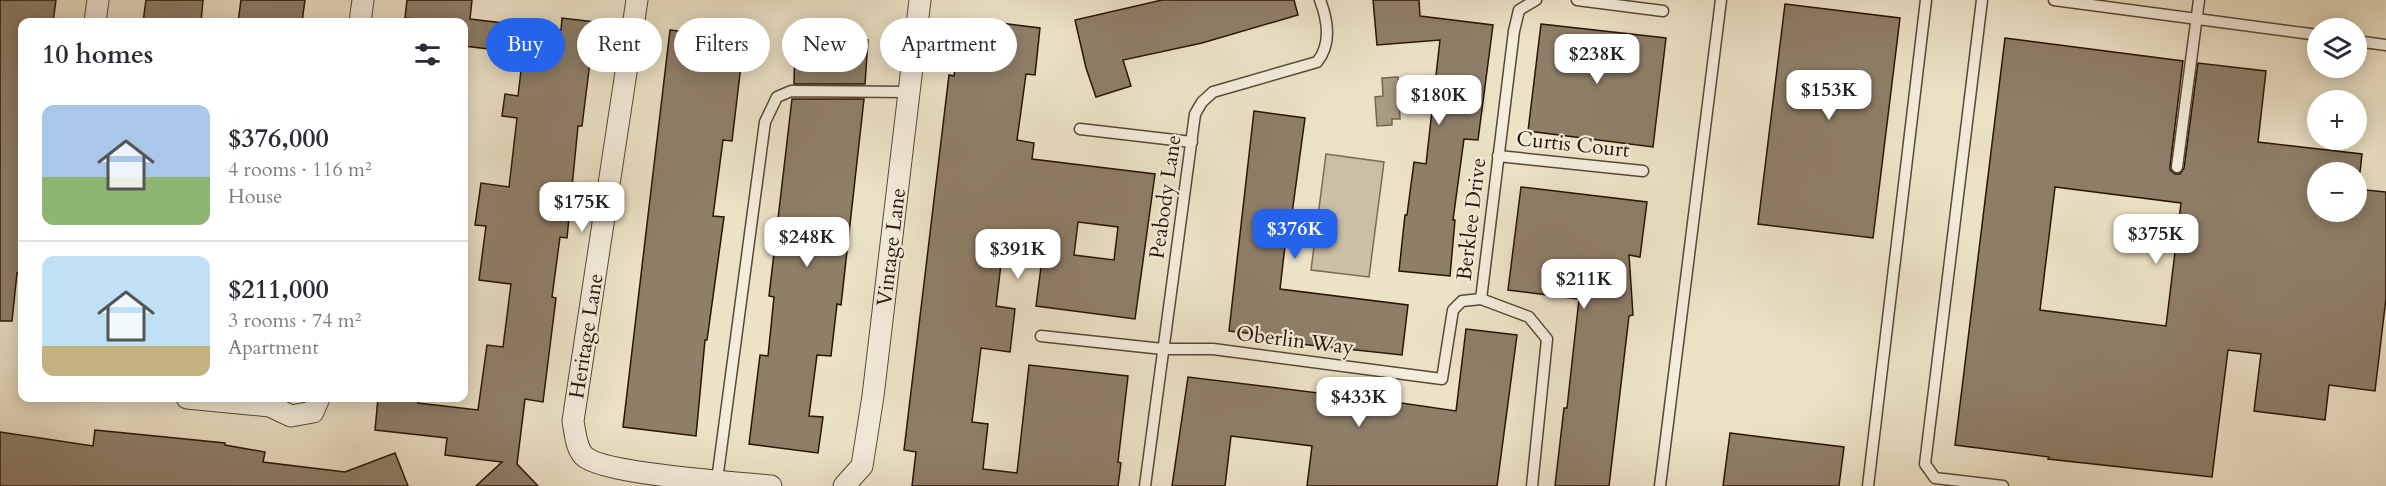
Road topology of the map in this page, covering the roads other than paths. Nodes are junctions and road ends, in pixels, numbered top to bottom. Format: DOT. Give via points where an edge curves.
graph roads {
  1 [pos="98,0"];
  2 [pos="363,0"];
  3 [pos="637,0"];
  4 [pos="920,0"];
  5 [pos="1320,0"];
  6 [pos="1536,0"];
  7 [pos="1577,0"];
  8 [pos="1721,0"];
  9 [pos="1926,0"];
  10 [pos="1982,0"];
  11 [pos="2054,0"];
  12 [pos="2199,0"];
  13 [pos="1663,10"];
  14 [pos="96,18"];
  15 [pos="361,18"];
  16 [pos="2197,19"];
  17 [pos="2307,34"];
  18 [pos="2367,42"];
  19 [pos="2386,45"];
  20 [pos="909,92"];
  21 [pos="1080,129"];
  22 [pos="1192,142"];
  23 [pos="1498,156"];
  24 [pos="2178,167"];
  25 [pos="1644,171"];
  26 [pos="1481,299"];
  27 [pos="1041,336"];
  28 [pos="1163,348"];
  29 [pos="228,402"];
  30 [pos="318,402"];
  31 [pos="717,480"];
  32 [pos="771,486"];
  33 [pos="844,486"];
  34 [pos="1145,486"];
  35 [pos="1532,486"];
  36 [pos="1660,486"];
  37 [pos="1868,486"];
  38 [pos="2003,486"];
  1 -- 14 [label="street"];
  2 -- 15 [label="street"];
  3 -- 31 [label="street, Heritage Lane" via="573,421 585,457 616,469"];
  4 -- 20 [label="street, Vintage Lane"];
  5 -- 22 [label="lane, Peabody Lane" via="1328,33 1325,52 1317,62 1213,92 1195,114"];
  6 -- 23 [label="lane, Berklee Drive" via="1519,10"];
  7 -- 13 [label="lane"];
  8 -- 36 [label="lane"];
  9 -- 37 [label="lane"];
  10 -- 38 [label="lane" via="1925,464 1935,478"];
  11 -- 16 [label="lane"];
  12 -- 16 [label="lane"];
  16 -- 17 [label="lane"];
  16 -- 24 [label="lane"];
  18 -- 19 [label="lane"];
  20 -- 31 [label="lane" via="791,91 777,97 765,122"];
  20 -- 33 [label="street, Vintage Lane" via="862,466"];
  21 -- 22 [label="lane"];
  22 -- 28 [label="lane, Peabody Lane"];
  23 -- 25 [label="lane, Curtis Court"];
  23 -- 26 [label="lane, Berklee Drive"];
  26 -- 28 [label="lane, Oberlin Way" via="1462,301 1453,310 1442,379 1213,349"];
  26 -- 35 [label="lane, Berklee Drive" via="1529,317 1547,339"];
  27 -- 28 [label="lane, Oberlin Way"];
  28 -- 34 [label="lane, Peabody Lane"];
  29 -- 30 [label="street" via="270,406 291,416 314,412"];
  31 -- 32 [label="street"];
}
